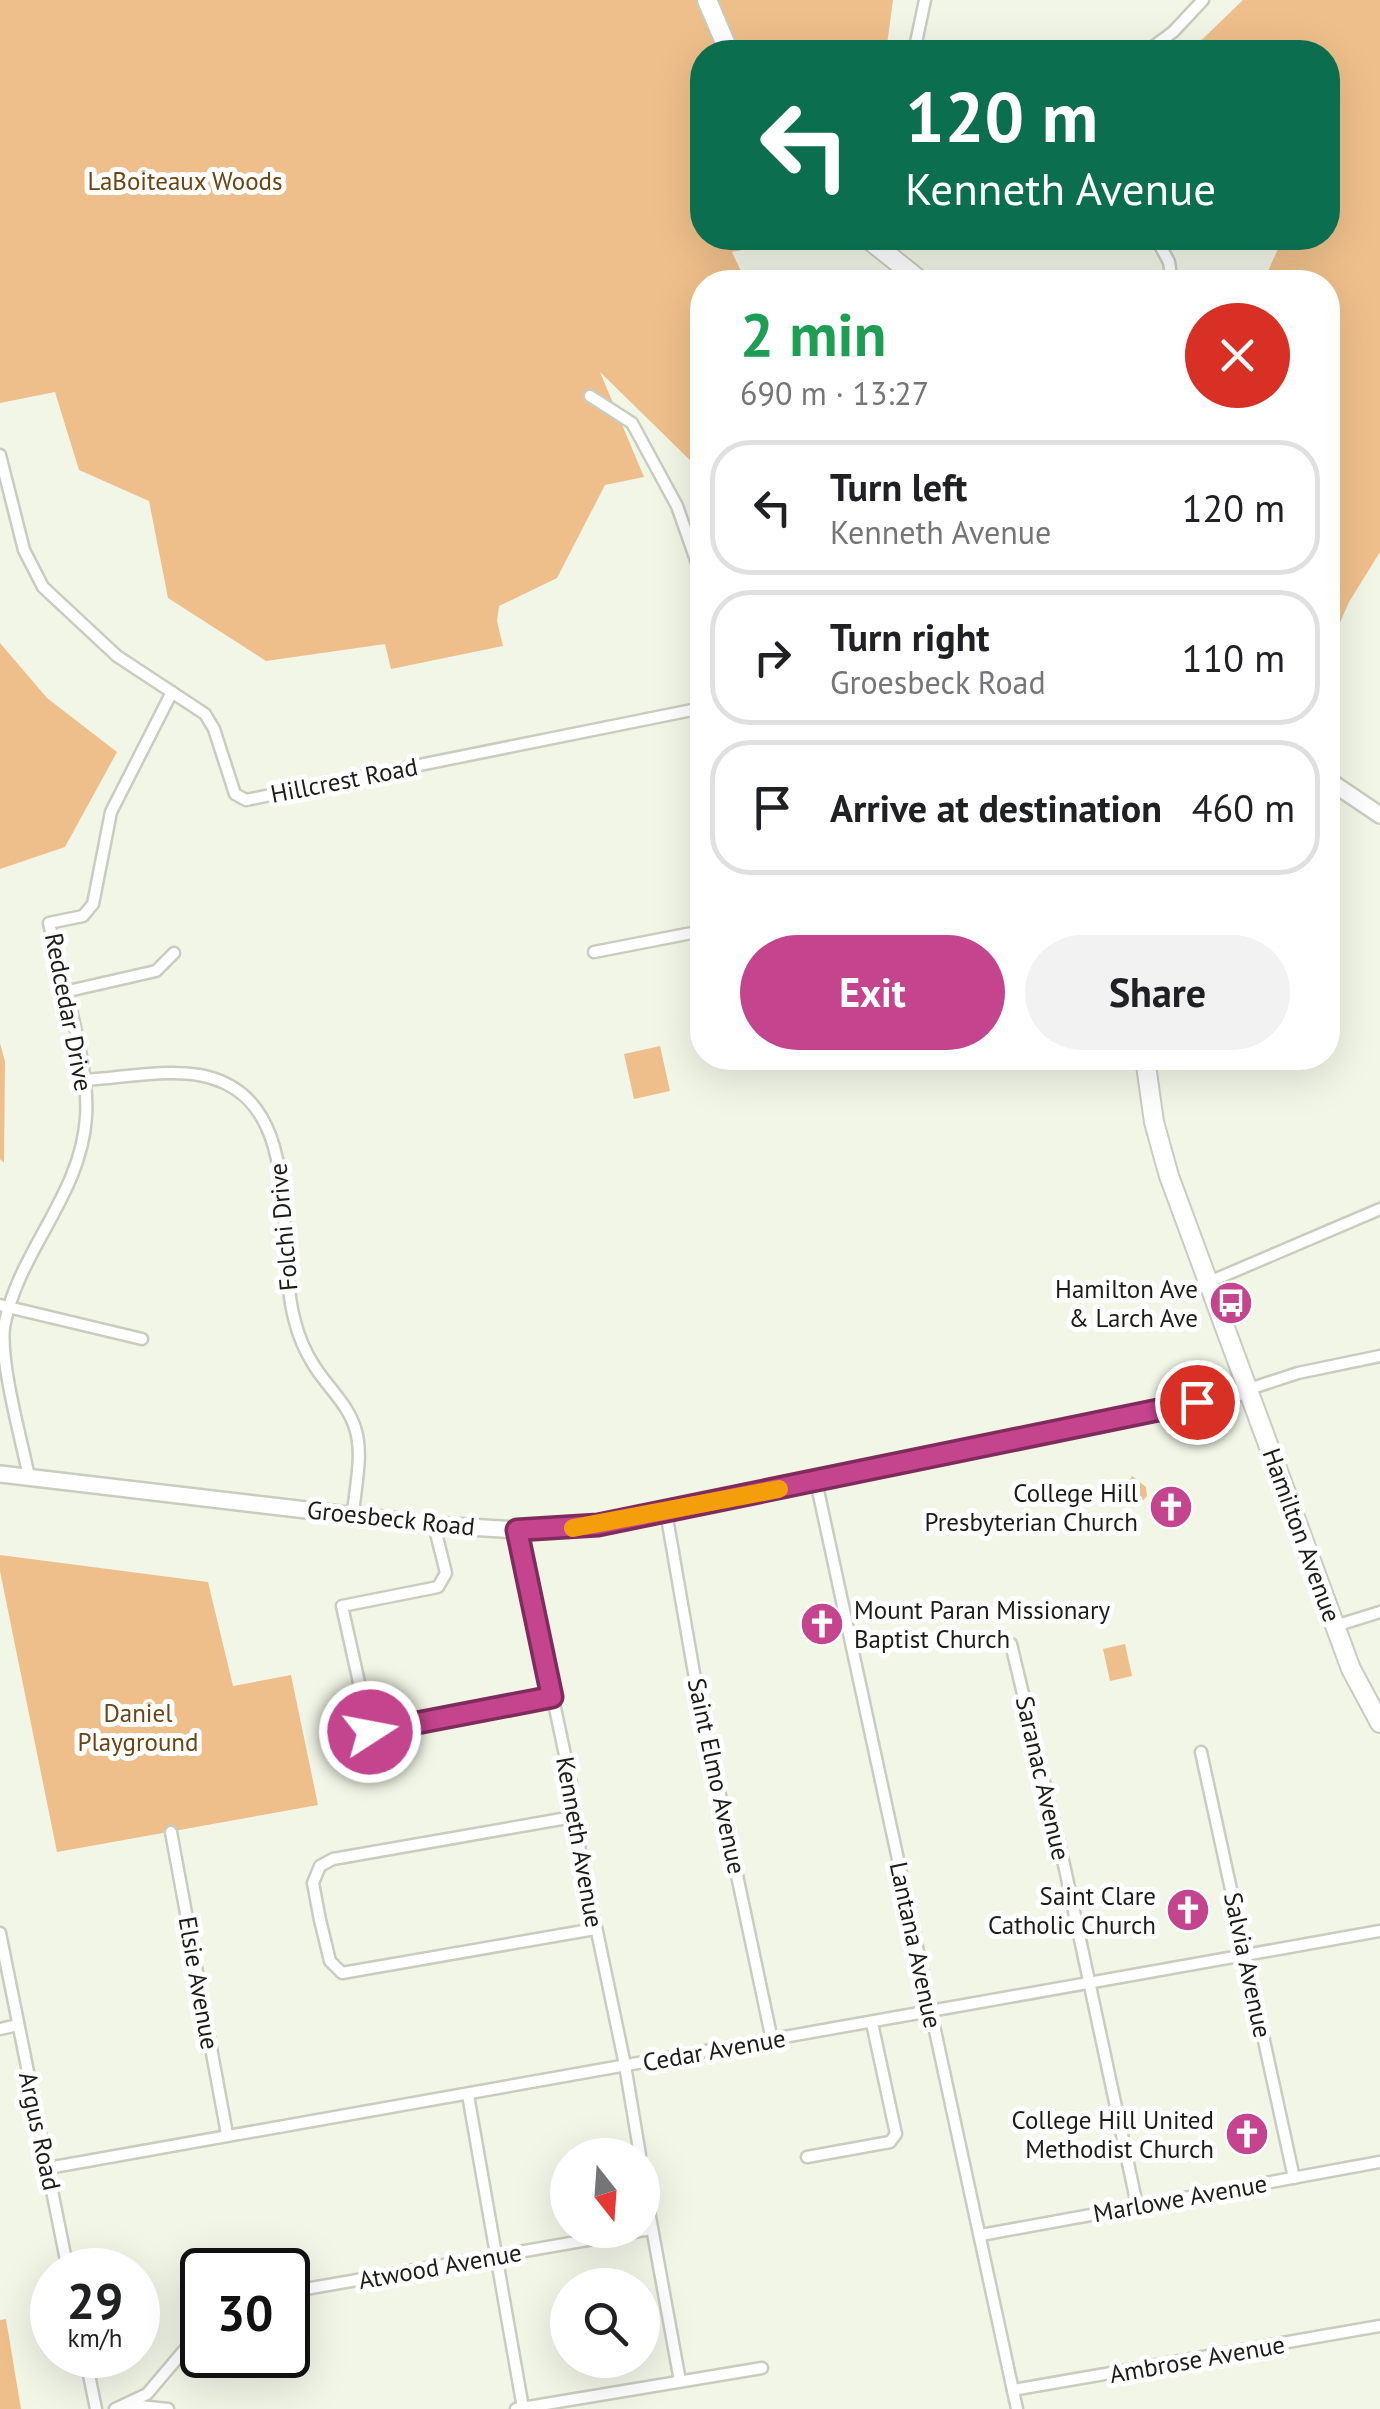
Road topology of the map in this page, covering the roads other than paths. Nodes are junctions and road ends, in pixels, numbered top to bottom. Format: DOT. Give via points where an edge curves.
graph roads {
  1 [pos="707,0"];
  2 [pos="925,0"];
  3 [pos="1203,0"];
  4 [pos="725,40"];
  5 [pos="917,40"];
  6 [pos="1162,40"];
  7 [pos="882,250"];
  8 [pos="907,270"];
  9 [pos="590,396"];
  10 [pos="0,455"];
  11 [pos="690,543"];
  12 [pos="172,692"];
  13 [pos="690,710"];
  14 [pos="1340,788"];
  15 [pos="1380,815"];
  16 [pos="690,933"];
  17 [pos="594,952"];
  18 [pos="174,953"];
  19 [pos="64,992"];
  20 [pos="1148,1070"];
  21 [pos="85,1080"];
  22 [pos="1380,1209"];
  23 [pos="1209,1282"];
  24 [pos="5,1307"];
  25 [pos="142,1338"];
  26 [pos="1380,1356"];
  27 [pos="1249,1388"];
  28 [pos="0,1474"];
  29 [pos="30,1476"];
  30 [pos="816,1481"];
  31 [pos="666,1512"];
  32 [pos="353,1514"];
  33 [pos="434,1525"];
  34 [pos="517,1530"];
  35 [pos="1380,1612"];
  36 [pos="1336,1626"];
  37 [pos="1011,1644"];
  38 [pos="552,1697"];
  39 [pos="1380,1724"];
  40 [pos="1201,1752"];
  41 [pos="573,1818"];
  42 [pos="171,1832"];
  43 [pos="595,1930"];
  44 [pos="1380,1931"];
  45 [pos="0,1933"];
  46 [pos="1245,1955"];
  47 [pos="1090,1983"];
  48 [pos="930,2012"];
  49 [pos="872,2023"];
  50 [pos="18,2024"];
  51 [pos="0,2029"];
  52 [pos="772,2040"];
  53 [pos="625,2065"];
  54 [pos="468,2095"];
  55 [pos="227,2134"];
  56 [pos="637,2138"];
  57 [pos="807,2157"];
  58 [pos="1380,2162"];
  59 [pos="48,2168"];
  60 [pos="1294,2178"];
  61 [pos="1137,2204"];
  62 [pos="980,2235"];
  63 [pos="550,2247"];
  64 [pos="64,2248"];
  65 [pos="655,2248"];
  66 [pos="496,2256"];
  67 [pos="310,2288"];
  68 [pos="1380,2326"];
  69 [pos="180,2355"];
  70 [pos="762,2368"];
  71 [pos="90,2378"];
  72 [pos="680,2381"];
  73 [pos="1013,2390"];
  74 [pos="128,2405"];
  75 [pos="519,2408"];
  76 [pos="96,2409"];
  77 [pos="116,2409"];
  78 [pos="168,2409"];
  79 [pos="1018,2409"];
  1 -- 4 [label="main road"];
  2 -- 5 [label="street"];
  3 -- 6 [label="street"];
  7 -- 8 [label="main road"];
  9 -- 11 [label="street" via="632,424"];
  10 -- 12 [label="street, Hillcrest Road" via="24,550 43,587 118,656"];
  12 -- 13 [label="street, Hillcrest Road" via="205,714 234,794 246,800"];
  12 -- 19 [label="street, Redcedar Drive" via="111,812 93,904 83,916 48,923"];
  14 -- 15 [label="street"];
  16 -- 17 [label="street"];
  18 -- 19 [label="street" via="156,971"];
  19 -- 21 [label="street, Redcedar Drive"];
  20 -- 23 [label="main road, Hamilton Avenue" via="1160,1150"];
  21 -- 24 [label="street, Redcedar Drive" via="86,1118 72,1180"];
  21 -- 32 [label="street, Folchi Drive" via="197,1075 236,1090 262,1117 277,1156 294,1319 309,1358 356,1430"];
  22 -- 23 [label="street"];
  23 -- 27 [label="main road, Hamilton Avenue"];
  24 -- 25 [label="street"];
  24 -- 29 [label="street, Redcedar Drive" via="2,1343"];
  26 -- 27 [label="street"];
  27 -- 30 [label="street, Groesbeck Road"];
  27 -- 36 [label="main road, Hamilton Avenue"];
  28 -- 29 [label="street, Groesbeck Road"];
  29 -- 32 [label="street, Groesbeck Road"];
  30 -- 31 [label="street, Groesbeck Road"];
  30 -- 48 [label="street, Lantana Avenue"];
  31 -- 34 [label="street, Groesbeck Road"];
  31 -- 52 [label="street, Saint Elmo Avenue"];
  32 -- 33 [label="street, Groesbeck Road"];
  33 -- 34 [label="street, Groesbeck Road"];
  33 -- 38 [label="street" via="446,1573 438,1587 342,1606 370,1732"];
  34 -- 38 [label="street, Kenneth Avenue"];
  35 -- 36 [label="street"];
  36 -- 39 [label="main road, Hamilton Avenue"];
  37 -- 47 [label="street, Saranac Avenue"];
  38 -- 41 [label="street, Kenneth Avenue"];
  40 -- 46 [label="street, Salvia Avenue"];
  41 -- 43 [label="street, Kenneth Avenue"];
  41 -- 43 [label="street" via="326,1861 313,1879 320,1920 331,1964 350,1974"];
  42 -- 55 [label="street, Elsie Avenue"];
  43 -- 53 [label="street, Kenneth Avenue"];
  44 -- 46 [label="street, Cedar Avenue"];
  45 -- 50 [label="street, Argus Road"];
  46 -- 47 [label="street, Cedar Avenue"];
  46 -- 60 [label="street, Salvia Avenue"];
  47 -- 48 [label="street, Cedar Avenue"];
  47 -- 61 [label="street, Saranac Avenue"];
  48 -- 49 [label="street, Cedar Avenue"];
  48 -- 62 [label="street, Lantana Avenue"];
  49 -- 52 [label="street, Cedar Avenue"];
  49 -- 57 [label="street" via="896,2134 890,2142"];
  50 -- 51 [label="street"];
  50 -- 59 [label="street, Argus Road"];
  52 -- 53 [label="street, Cedar Avenue"];
  53 -- 54 [label="street, Cedar Avenue"];
  53 -- 56 [label="street, Kenneth Avenue"];
  54 -- 55 [label="street, Cedar Avenue"];
  54 -- 66 [label="street"];
  55 -- 59 [label="street, Cedar Avenue"];
  58 -- 60 [label="street, Marlowe Avenue"];
  59 -- 64 [label="street, Argus Road"];
  60 -- 61 [label="street, Marlowe Avenue"];
  61 -- 62 [label="street, Marlowe Avenue"];
  62 -- 73 [label="street, Lantana Avenue"];
  63 -- 66 [label="street, Atwood Avenue"];
  65 -- 72 [label="street"];
  66 -- 67 [label="street, Atwood Avenue"];
  66 -- 75 [label="street"];
  68 -- 73 [label="street, Ambrose Avenue"];
  69 -- 74 [label="street"];
  70 -- 72 [label="street"];
  71 -- 76 [label="street"];
  72 -- 75 [label="street"];
  73 -- 79 [label="street, Lantana Avenue"];
  74 -- 77 [label="street"];
  74 -- 78 [label="street"];
}
